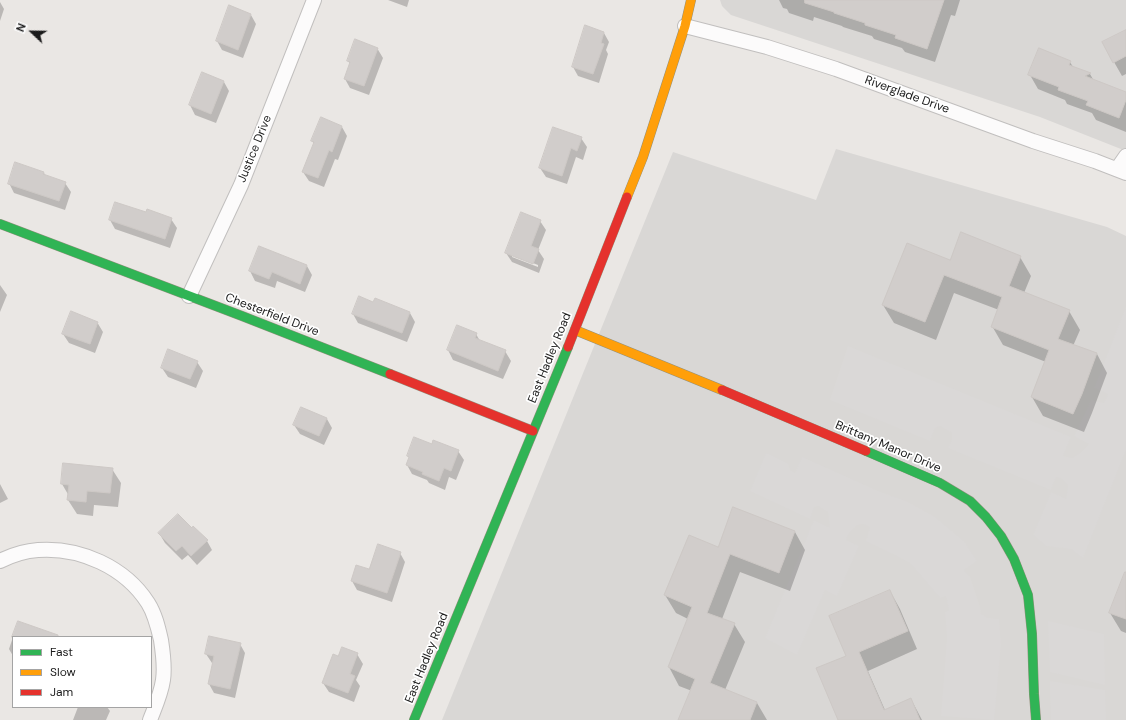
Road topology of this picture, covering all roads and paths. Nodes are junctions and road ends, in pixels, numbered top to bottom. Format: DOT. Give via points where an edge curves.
graph roads {
  1 [pos="314,0"];
  2 [pos="691,0"];
  3 [pos="685,26"];
  4 [pos="1126,156"];
  5 [pos="1122,171"];
  6 [pos="0,224"];
  7 [pos="190,296"];
  8 [pos="574,330"];
  9 [pos="533,431"];
  10 [pos="0,561"];
  11 [pos="150,720"];
  12 [pos="414,720"];
  13 [pos="1036,720"];
  1 -- 7 [label="street, Justice Drive" via="238,190"];
  2 -- 3 [label="street, East Hadley Road"];
  3 -- 5 [label="street, Riverglade Drive" via="767,47 836,69"];
  3 -- 8 [label="street, East Hadley Road" via="643,157"];
  4 -- 5 [label="street"];
  6 -- 7 [label="street, Chesterfield Drive"];
  7 -- 9 [label="street, Chesterfield Drive"];
  8 -- 9 [label="street, East Hadley Road"];
  8 -- 13 [label="street, Brittany Manor Drive" via="940,483 970,501 1001,536 1024,583 1030,608"];
  9 -- 12 [label="street, East Hadley Road"];
  10 -- 11 [label="street" via="36,550 64,551 100,561 137,590 154,615 163,656 160,695"];
}
